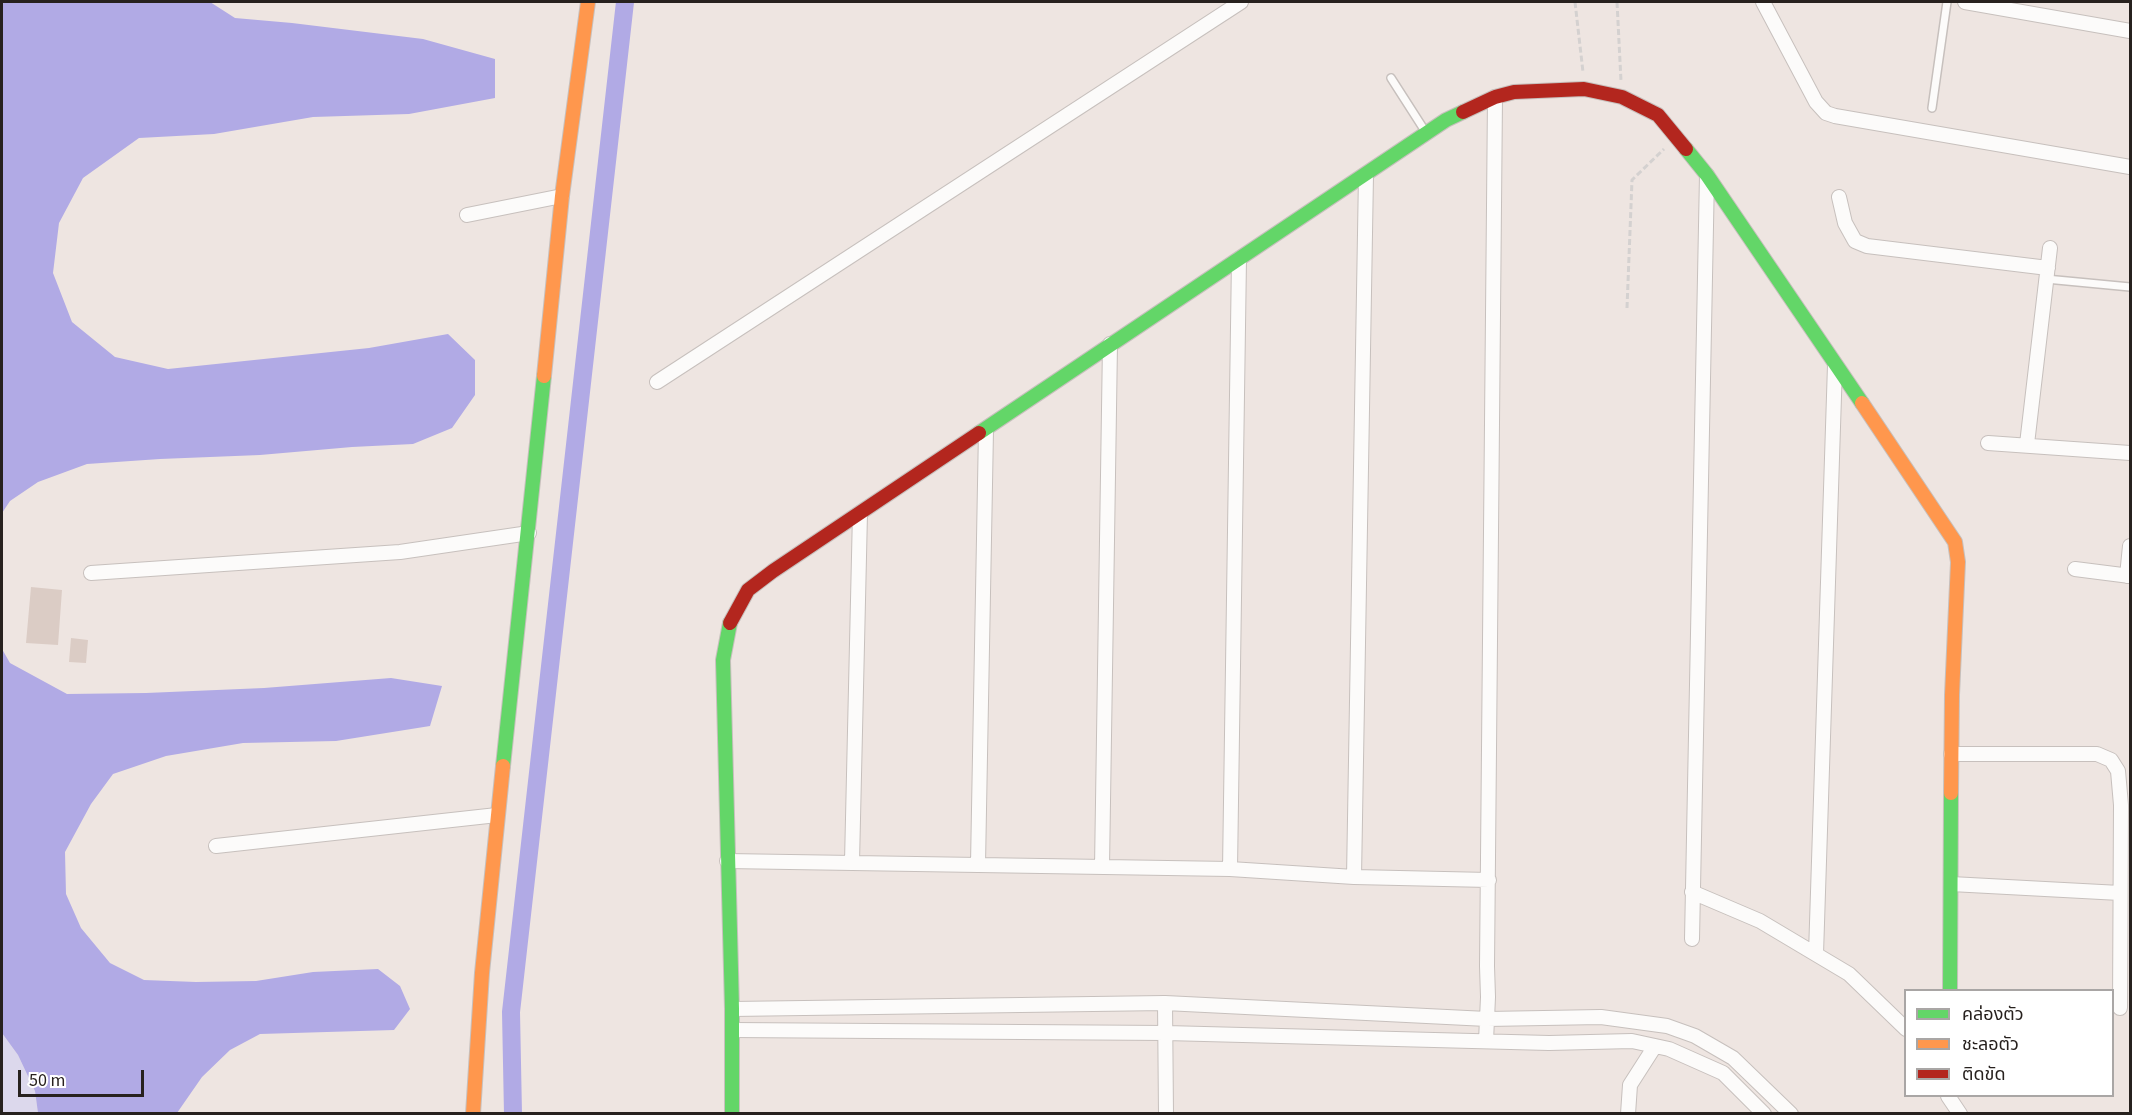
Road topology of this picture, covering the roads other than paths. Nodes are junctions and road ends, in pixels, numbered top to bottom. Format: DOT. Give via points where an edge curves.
graph roads {
  1 [pos="588,2"];
  2 [pos="1241,2"];
  3 [pos="1763,2"];
  4 [pos="1947,2"];
  5 [pos="1965,2"];
  6 [pos="1992,5"];
  7 [pos="2130,31"];
  8 [pos="1391,78"];
  9 [pos="1495,97"];
  10 [pos="1932,108"];
  11 [pos="1426,133"];
  12 [pos="2130,167"];
  13 [pos="1366,175"];
  14 [pos="1707,175"];
  15 [pos="562,196"];
  16 [pos="1839,197"];
  17 [pos="467,215"];
  18 [pos="2050,248"];
  19 [pos="1239,259"];
  20 [pos="2047,274"];
  21 [pos="2130,287"];
  22 [pos="1110,344"];
  23 [pos="1835,365"];
  24 [pos="657,382"];
  25 [pos="986,430"];
  26 [pos="1988,442"];
  27 [pos="2027,444"];
  28 [pos="2130,453"];
  29 [pos="860,513"];
  30 [pos="529,533"];
  31 [pos="2130,546"];
  32 [pos="2075,569"];
  33 [pos="91,573"];
  34 [pos="2129,576"];
  35 [pos="1951,754"];
  36 [pos="497,815"];
  37 [pos="216,846"];
  38 [pos="727,861"];
  39 [pos="852,862"];
  40 [pos="978,864"];
  41 [pos="1102,867"];
  42 [pos="1230,869"];
  43 [pos="1354,877"];
  44 [pos="1489,880"];
  45 [pos="1951,884"];
  46 [pos="1692,892"];
  47 [pos="2120,893"];
  48 [pos="1692,939"];
  49 [pos="1816,954"];
  50 [pos="1950,989"];
  51 [pos="1165,1003"];
  52 [pos="2121,1008"];
  53 [pos="732,1009"];
  54 [pos="1487,1019"];
  55 [pos="1904,1028"];
  56 [pos="732,1030"];
  57 [pos="1166,1033"];
  58 [pos="1486,1041"];
  59 [pos="1655,1046"];
  60 [pos="1949,1097"];
  61 [pos="473,1113"];
  62 [pos="732,1113"];
  63 [pos="1166,1113"];
  64 [pos="1628,1113"];
  65 [pos="1764,1113"];
  66 [pos="1791,1113"];
  67 [pos="1960,1113"];
  1 -- 15 [label="street"];
  2 -- 24 [label="street"];
  3 -- 12 [label="street" via="1816,102 1826,113"];
  4 -- 10 [label="lane"];
  5 -- 6 [label="street"];
  6 -- 7 [label="street"];
  8 -- 11 [label="lane"];
  9 -- 11 [label="street"];
  9 -- 14 [label="street" via="1514,92 1584,89 1622,97 1658,115"];
  9 -- 44 [label="street"];
  11 -- 13 [label="street"];
  13 -- 19 [label="street"];
  13 -- 43 [label="street"];
  14 -- 23 [label="street"];
  14 -- 46 [label="street"];
  15 -- 17 [label="street"];
  15 -- 30 [label="street"];
  16 -- 20 [label="street" via="1845,223 1856,241 1867,246"];
  18 -- 20 [label="street"];
  19 -- 22 [label="street"];
  19 -- 42 [label="street"];
  20 -- 21 [label="lane"];
  20 -- 27 [label="street"];
  22 -- 25 [label="street"];
  22 -- 41 [label="street"];
  23 -- 35 [label="street" via="1947,526 1954,542 1958,562"];
  23 -- 49 [label="street"];
  25 -- 29 [label="street"];
  25 -- 40 [label="street"];
  26 -- 27 [label="street"];
  27 -- 28 [label="street"];
  29 -- 38 [label="street" via="748,590 730,621 723,660"];
  29 -- 39 [label="street"];
  30 -- 33 [label="street" via="400,552"];
  30 -- 36 [label="street"];
  31 -- 34 [label="street"];
  32 -- 34 [label="street"];
  35 -- 45 [label="street"];
  35 -- 47 [label="street" via="2097,754 2111,760 2118,771 2121,806"];
  36 -- 37 [label="street"];
  36 -- 61 [label="street"];
  38 -- 39 [label="street"];
  38 -- 53 [label="street"];
  39 -- 40 [label="street"];
  40 -- 41 [label="street"];
  41 -- 42 [label="street"];
  42 -- 43 [label="street"];
  43 -- 44 [label="street"];
  44 -- 54 [label="street"];
  45 -- 47 [label="street"];
  45 -- 50 [label="street"];
  46 -- 48 [label="street"];
  46 -- 49 [label="street" via="1760,921"];
  47 -- 52 [label="street"];
  49 -- 55 [label="street" via="1849,974"];
  51 -- 53 [label="street"];
  51 -- 54 [label="street"];
  51 -- 57 [label="street"];
  53 -- 56 [label="street"];
  54 -- 58 [label="street"];
  54 -- 66 [label="street" via="1601,1017 1667,1026 1695,1036 1733,1058"];
  56 -- 57 [label="street"];
  56 -- 62 [label="street"];
  57 -- 58 [label="street"];
  57 -- 63 [label="street"];
  58 -- 59 [label="street" via="1632,1041"];
  59 -- 64 [label="street" via="1630,1085"];
  59 -- 65 [label="street" via="1723,1073"];
  60 -- 67 [label="street"];
}
